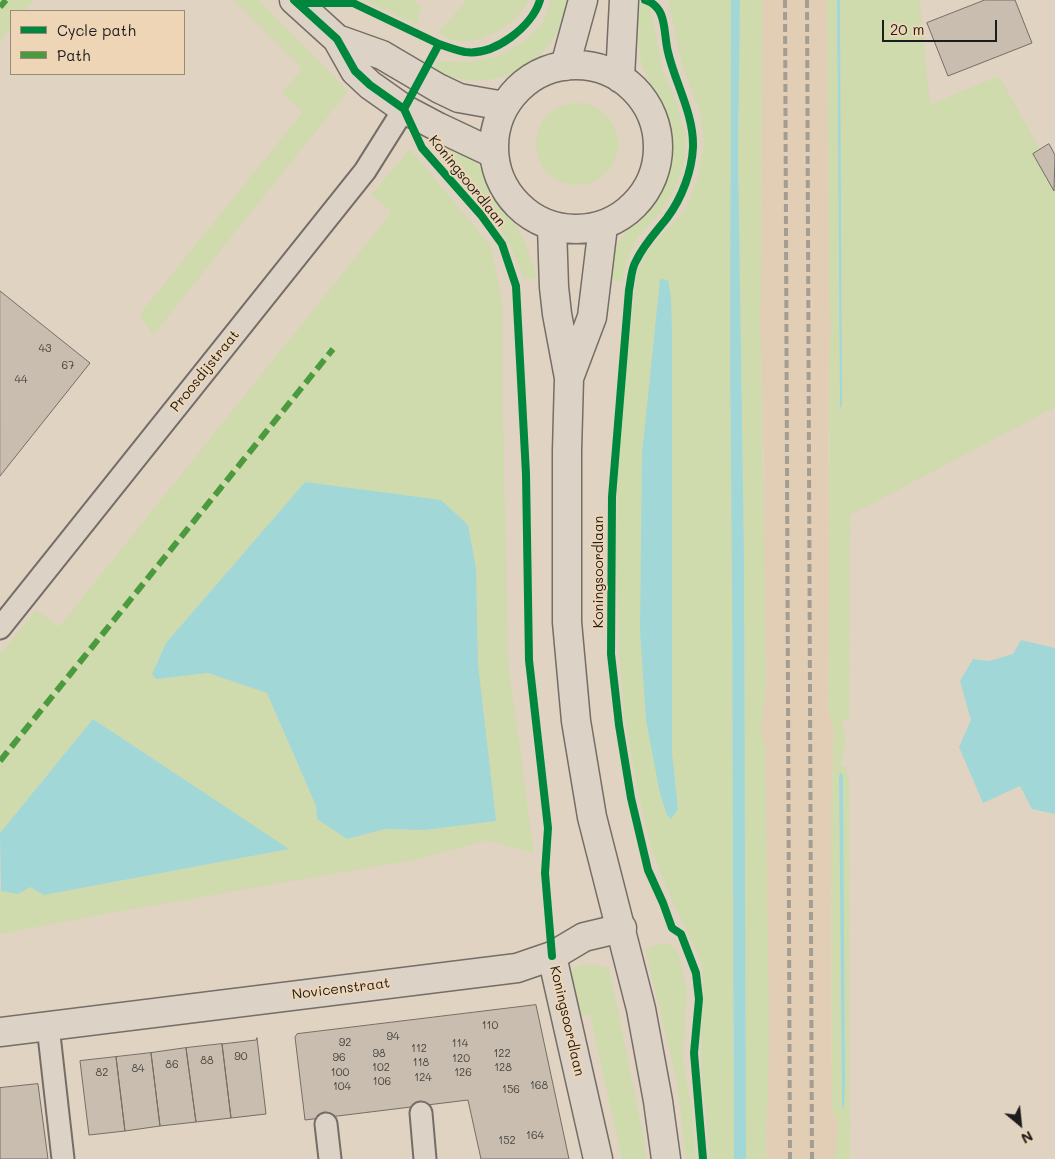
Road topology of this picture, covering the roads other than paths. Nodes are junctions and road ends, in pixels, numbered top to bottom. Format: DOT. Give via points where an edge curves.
graph roads {
  1 [pos="294,0"];
  2 [pos="583,0"];
  3 [pos="624,0"];
  4 [pos="337,40"];
  5 [pos="565,66"];
  6 [pos="620,78"];
  7 [pos="504,106"];
  8 [pos="404,109"];
  9 [pos="493,153"];
  10 [pos="603,226"];
  11 [pos="552,227"];
  12 [pos="569,378"];
  13 [pos="0,628"];
  14 [pos="622,928"];
  15 [pos="552,956"];
  16 [pos="48,1026"];
  17 [pos="0,1032"];
  18 [pos="421,1113"];
  19 [pos="326,1124"];
  20 [pos="63,1159"];
  21 [pos="330,1159"];
  22 [pos="425,1159"];
  23 [pos="598,1159"];
  24 [pos="666,1159"];
  1 -- 4 [label="street"];
  2 -- 5 [label="street"];
  3 -- 6 [label="street"];
  4 -- 7 [label="street" via="382,55 459,98"];
  4 -- 8 [label="street" via="355,71"];
  5 -- 6 [label="street" via="594,66"];
  5 -- 7 [label="street" via="547,70 530,79"];
  6 -- 10 [label="street" via="643,98 656,126 658,157 649,186 630,210"];
  7 -- 9 [label="street" via="495,128"];
  8 -- 9 [label="street"];
  8 -- 13 [label="lane, Proosdijstraat" via="365,171"];
  9 -- 11 [label="street" via="502,185 523,211"];
  10 -- 11 [label="street" via="578,230"];
  10 -- 12 [label="street" via="592,317"];
  11 -- 12 [label="street" via="557,314"];
  12 -- 14 [label="street" via="567,622 576,721 592,817"];
  14 -- 15 [label="street, Novicenstraat" via="584,936"];
  14 -- 24 [label="street" via="641,1010"];
  15 -- 16 [label="street, Novicenstraat" via="517,968"];
  15 -- 23 [label="street, Koningsoordlaan"];
  16 -- 17 [label="street, Novicenstraat"];
  16 -- 20 [label="lane"];
  18 -- 22 [label="lane"];
  19 -- 21 [label="lane"];
}
